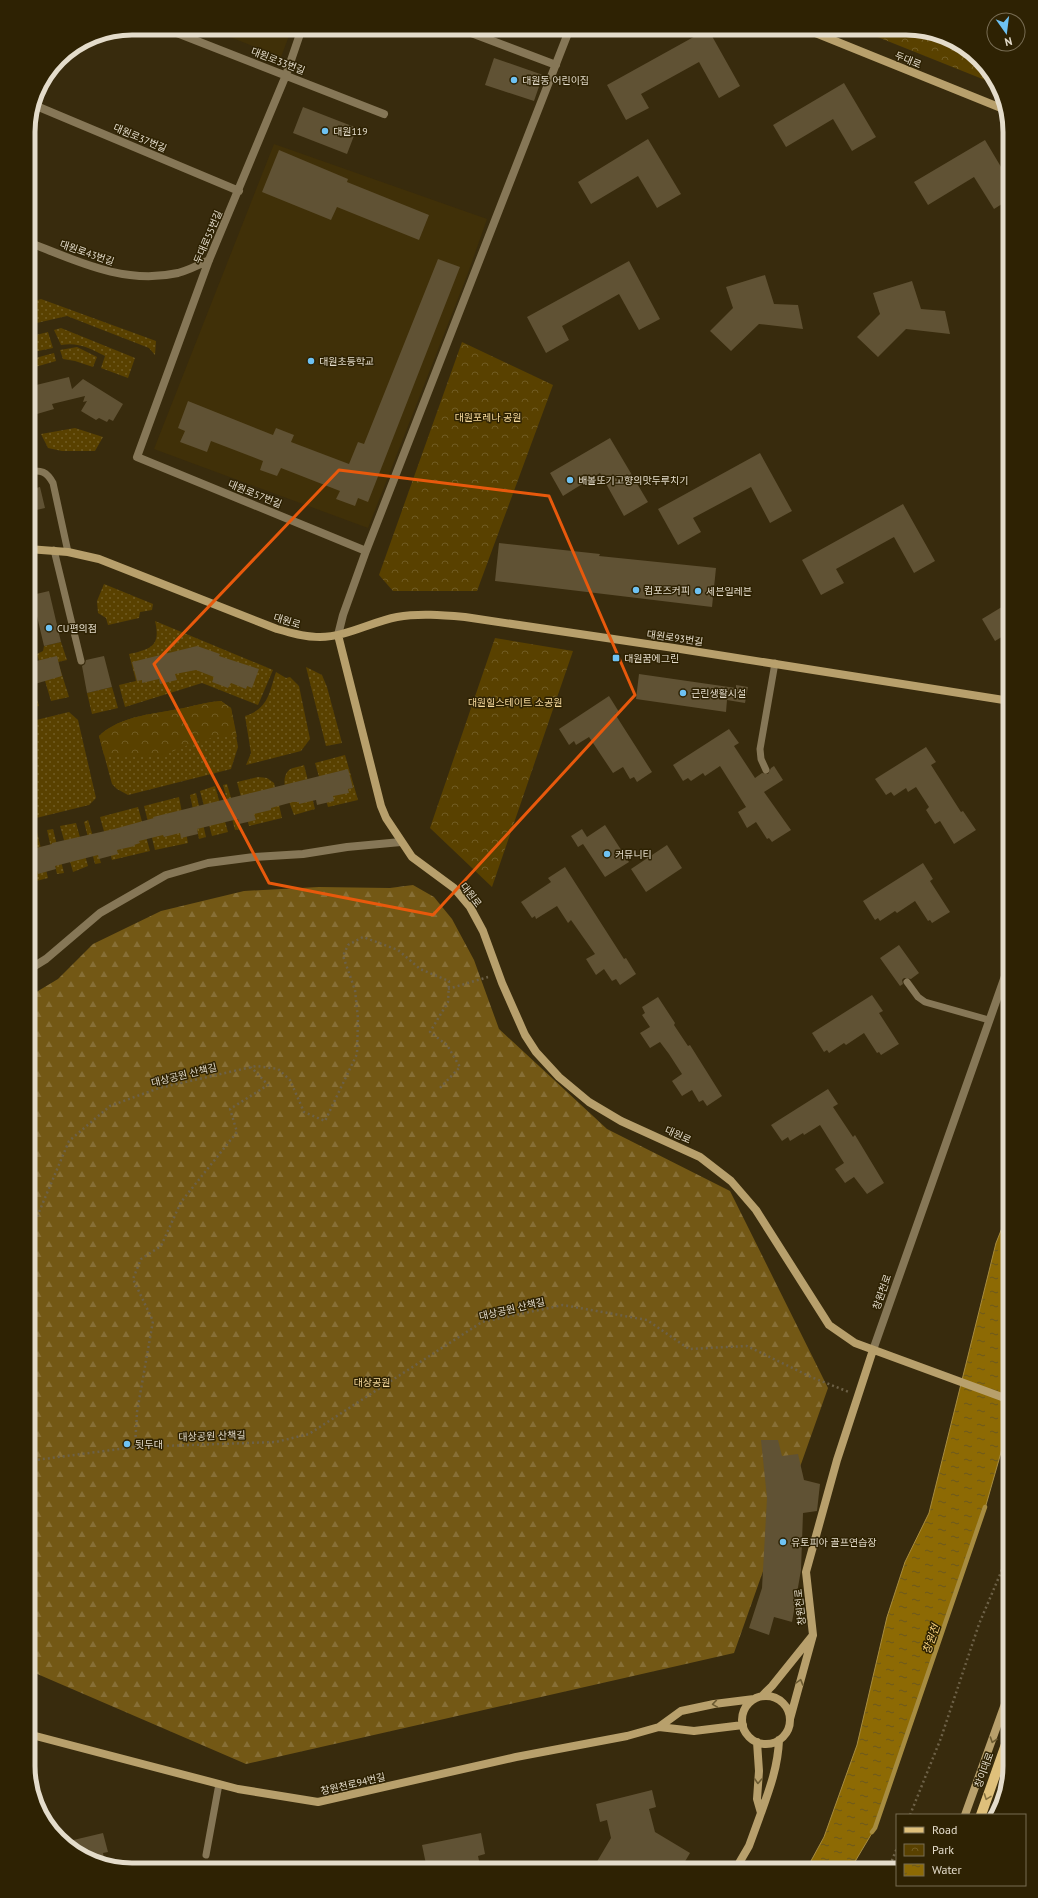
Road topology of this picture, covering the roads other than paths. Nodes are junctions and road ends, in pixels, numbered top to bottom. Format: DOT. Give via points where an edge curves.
graph roads {
  1 [pos="182,35"];
  2 [pos="300,35"];
  3 [pos="477,35"];
  4 [pos="567,35"];
  5 [pos="820,35"];
  6 [pos="556,65"];
  7 [pos="286,75"];
  8 [pos="38,106"];
  9 [pos="1000,108"];
  10 [pos="384,114"];
  11 [pos="239,191"];
  12 [pos="35,245"];
  13 [pos="209,260"];
  14 [pos="137,456"];
  15 [pos="35,470"];
  16 [pos="35,549"];
  17 [pos="54,550"];
  18 [pos="366,551"];
  19 [pos="68,552"];
  20 [pos="338,635"];
  21 [pos="81,661"];
  22 [pos="775,663"];
  23 [pos="1003,700"];
  24 [pos="766,770"];
  25 [pos="401,842"];
  26 [pos="35,962"];
  27 [pos="1003,981"];
  28 [pos="907,982"];
  29 [pos="989,1020"];
  30 [pos="873,1350"];
  31 [pos="1003,1397"];
  32 [pos="813,1636"];
  33 [pos="758,1698"];
  34 [pos="1003,1709"];
  35 [pos="790,1719"];
  36 [pos="743,1725"];
  37 [pos="659,1727"];
  38 [pos="35,1736"];
  39 [pos="779,1740"];
  40 [pos="757,1742"];
  41 [pos="1003,1754"];
  42 [pos="219,1784"];
  43 [pos="761,1813"];
  44 [pos="965,1814"];
  45 [pos="981,1814"];
  46 [pos="206,1855"];
  47 [pos="739,1863"];
  1 -- 7 [label="street, 대원로33번길"];
  2 -- 7 [label="street, 두대로55번길"];
  3 -- 6 [label="street"];
  4 -- 6 [label="street"];
  5 -- 9 [label="street, 두대로"];
  6 -- 18 [label="street"];
  7 -- 10 [label="street, 대원로33번길"];
  7 -- 11 [label="street, 두대로55번길"];
  8 -- 11 [label="street, 대원로37번길"];
  11 -- 13 [label="street, 두대로55번길"];
  12 -- 13 [label="street, 대원로43번길" via="95,268 138,277 178,273"];
  13 -- 14 [label="street, 두대로55번길"];
  14 -- 18 [label="street, 대원로57번길"];
  15 -- 19 [label="lane" via="48,474 53,483"];
  16 -- 17 [label="street, 대원로"];
  17 -- 19 [label="street, 대원로"];
  17 -- 21 [label="lane"];
  18 -- 20 [label="street"];
  19 -- 20 [label="street, 대원로" via="120,567 277,629 304,636"];
  20 -- 22 [label="street, 대원로93번길" via="398,617 441,615"];
  20 -- 25 [label="street, 대원로" via="381,806"];
  22 -- 23 [label="street, 대원로93번길"];
  22 -- 24 [label="lane" via="760,749"];
  25 -- 26 [label="street" via="254,857 208,864 166,875 100,914"];
  25 -- 30 [label="street, 대원로" via="412,857 454,888 470,907 483,931 525,1036 559,1077 588,1102 621,1121 700,1157 726,1177 756,1210 829,1325 855,1343"];
  27 -- 29 [label="street, 창원천로"];
  28 -- 29 [label="lane" via="925,1002"];
  29 -- 30 [label="street, 창원천로"];
  30 -- 31 [label="street, 대원로"];
  30 -- 32 [label="street, 창원천로" via="837,1460 806,1572"];
  32 -- 33 [label="street" via="772,1686"];
  35 -- 32 [label="street, one-way"];
  33 -- 35 [label="street" via="770,1696 784,1704 789,1711"];
  33 -- 36 [label="street" via="744,1710"];
  33 -- 37 [label="street, one-way" via="681,1711"];
  34 -- 44 [label="street, one-way"];
  35 -- 39 [label="street" via="785,1735"];
  36 -- 37 [label="street" via="694,1731"];
  36 -- 40 [label="street" via="746,1732"];
  37 -- 42 [label="street, 창원천로94번길" via="318,1802"];
  38 -- 42 [label="street, 창원천로94번길"];
  39 -- 40 [label="street" via="772,1743"];
  39 -- 43 [label="street" via="773,1778"];
  40 -- 43 [label="street, one-way" via="757,1800"];
  41 -- 45 [label="main road, 창이대로, one-way"];
  42 -- 46 [label="lane"];
  43 -- 47 [label="street" via="749,1846"];
}
